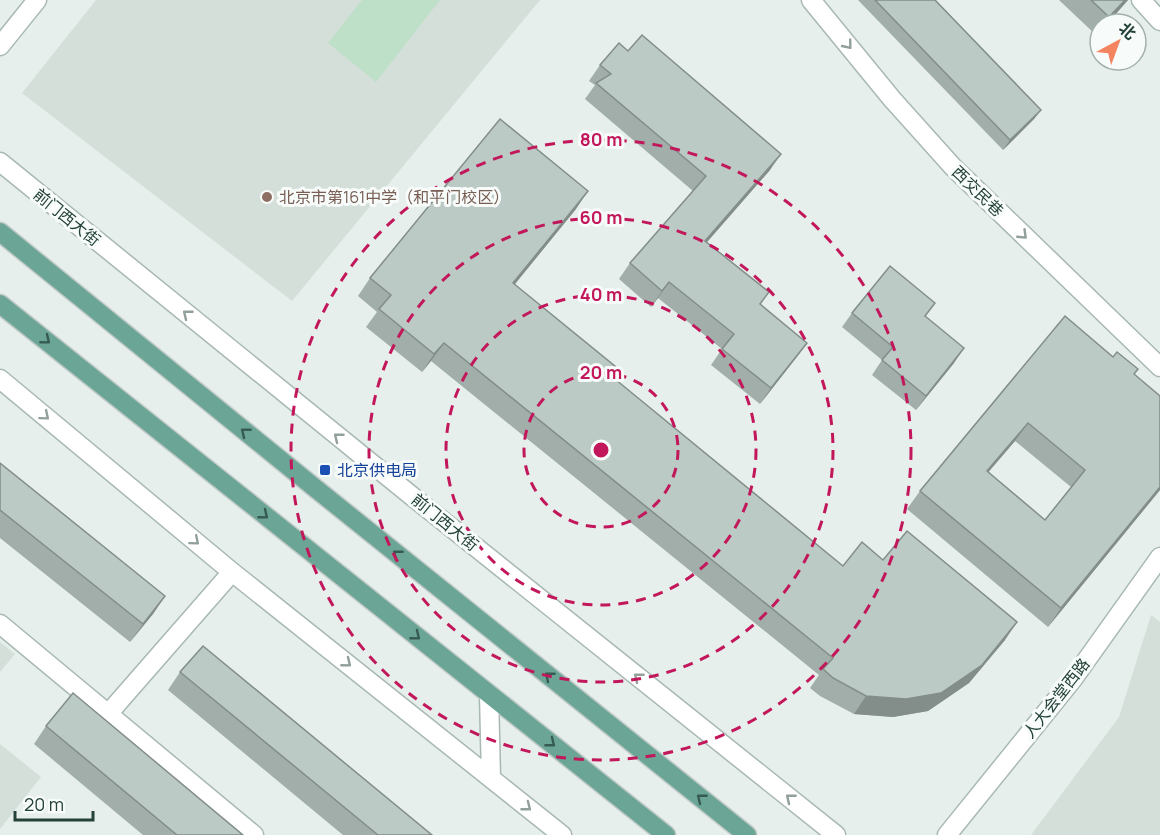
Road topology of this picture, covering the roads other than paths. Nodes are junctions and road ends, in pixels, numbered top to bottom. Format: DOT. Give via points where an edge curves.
graph roads {
  1 [pos="37,0"];
  2 [pos="811,0"];
  3 [pos="1141,0"];
  4 [pos="1160,21"];
  5 [pos="0,46"];
  6 [pos="0,162"];
  7 [pos="0,232"];
  8 [pos="0,304"];
  9 [pos="1160,367"];
  10 [pos="0,379"];
  11 [pos="1160,557"];
  12 [pos="232,572"];
  13 [pos="0,624"];
  14 [pos="489,694"];
  15 [pos="108,714"];
  16 [pos="491,778"];
  17 [pos="254,835"];
  18 [pos="562,835"];
  19 [pos="666,835"];
  20 [pos="747,835"];
  21 [pos="836,835"];
  22 [pos="947,835"];
  1 -- 5 [label="street"];
  2 -- 9 [label="street, 西交民巷, one-way" via="953,167"];
  3 -- 4 [label="street"];
  21 -- 6 [label="street, 前门西大街, one-way"];
  20 -- 7 [label="main road, one-way"];
  8 -- 14 [label="main road, one-way"];
  10 -- 12 [label="street, one-way"];
  11 -- 22 [label="street, 人大会堂西路" via="1073,679"];
  12 -- 15 [label="street"];
  12 -- 16 [label="street, one-way"];
  13 -- 15 [label="street"];
  14 -- 16 [label="street"];
  14 -- 19 [label="main road, one-way"];
  15 -- 17 [label="street"];
  16 -- 18 [label="street, one-way"];
}
